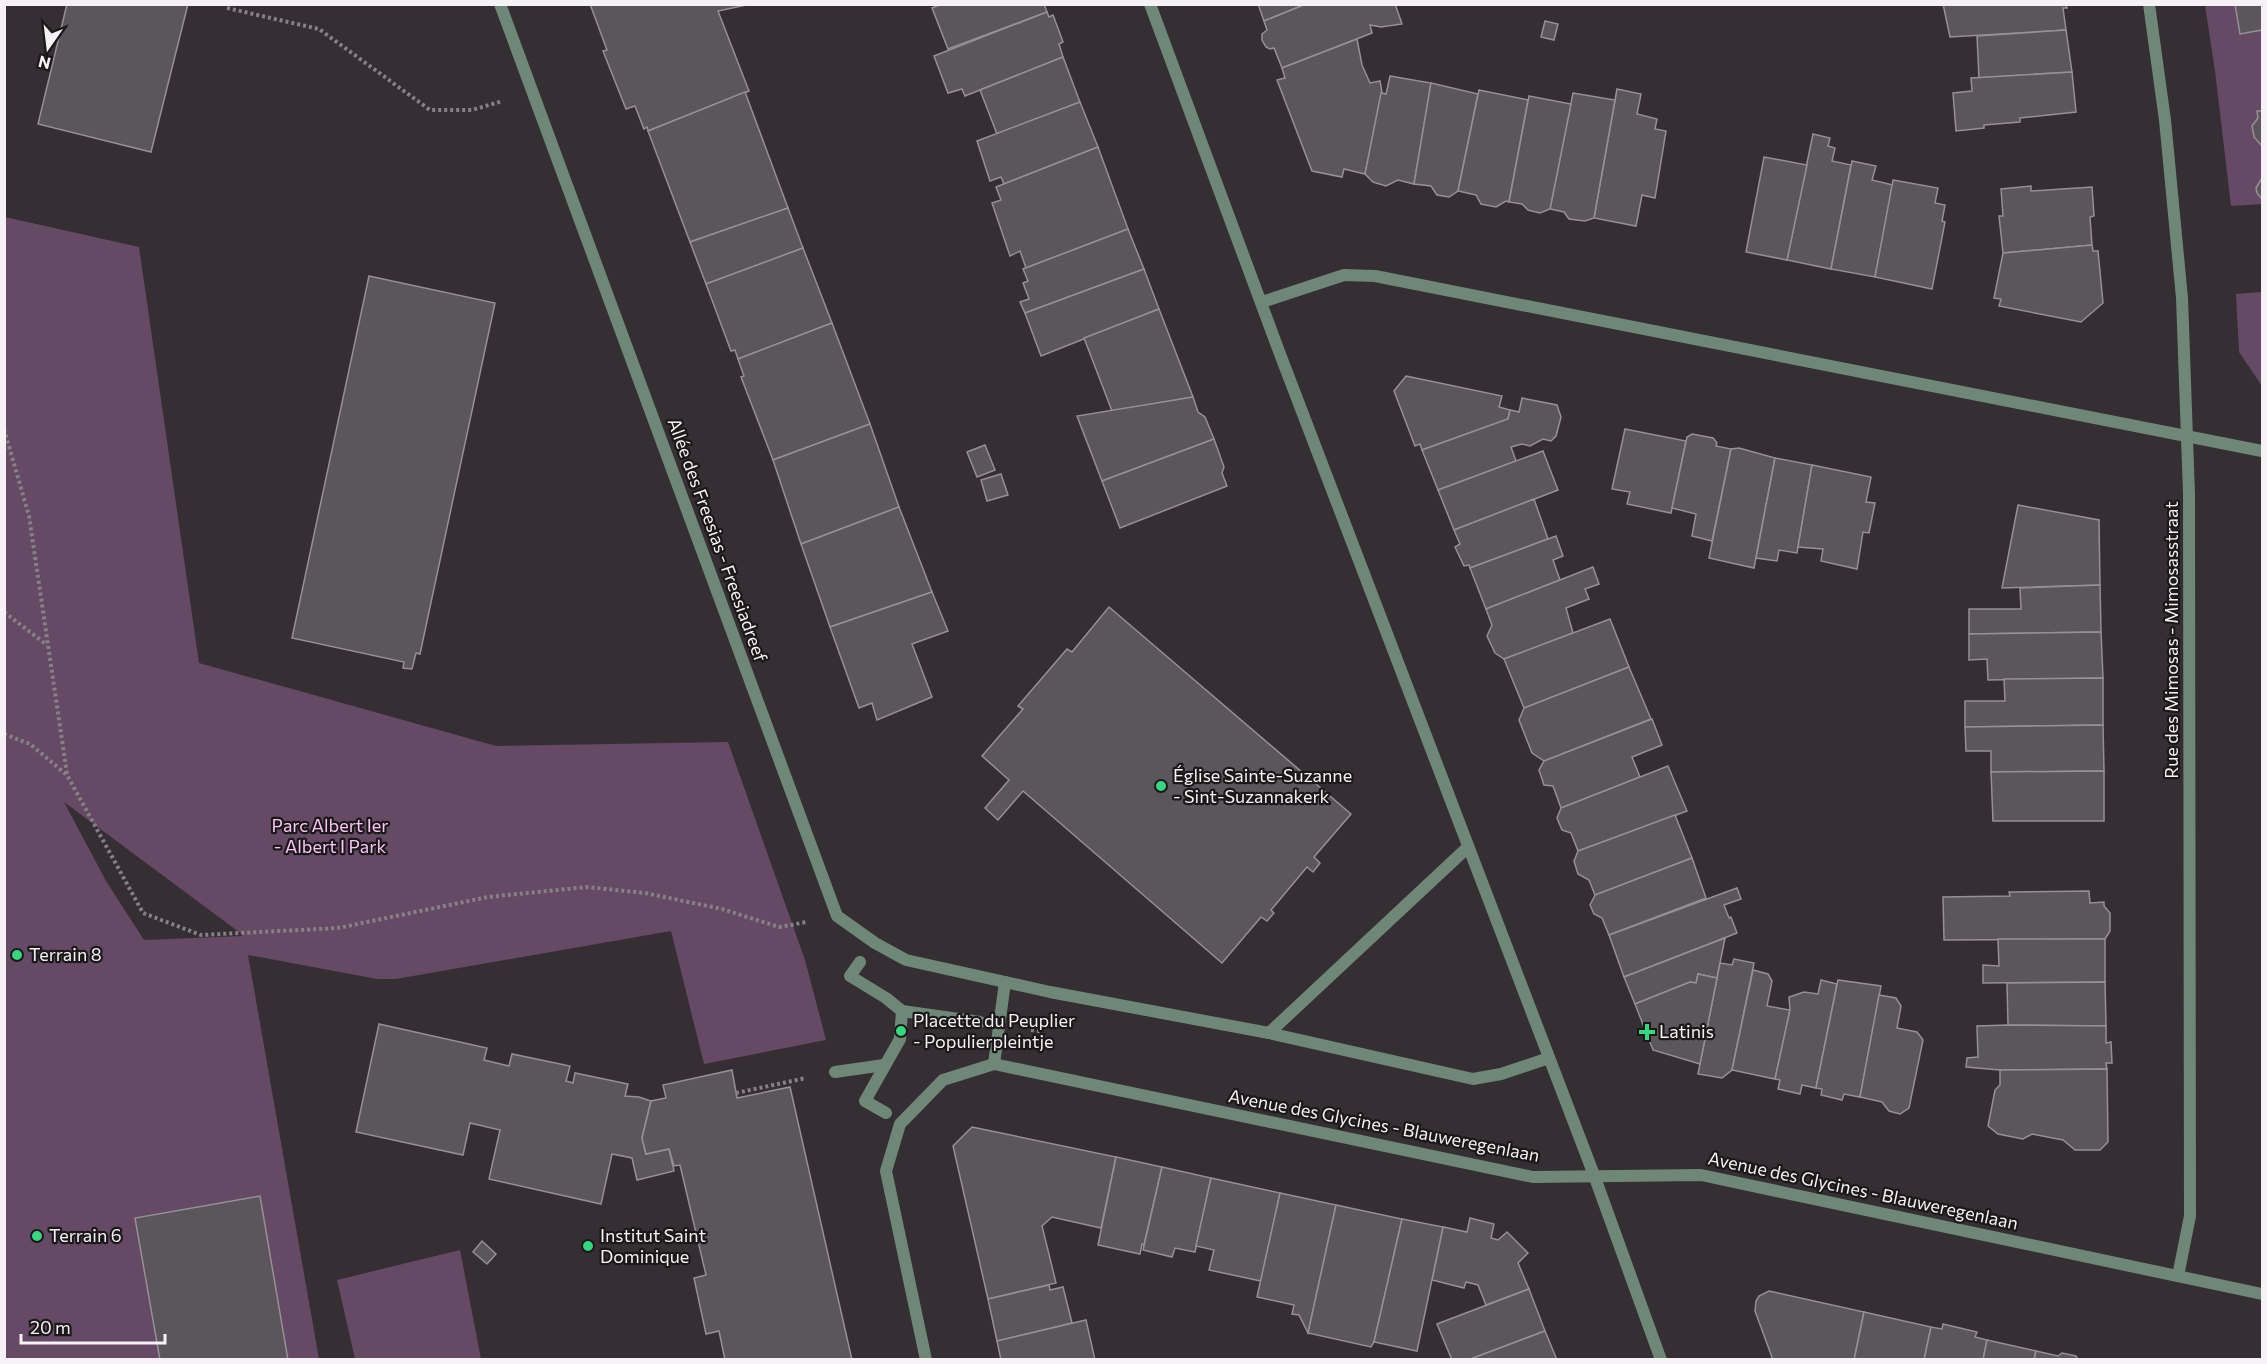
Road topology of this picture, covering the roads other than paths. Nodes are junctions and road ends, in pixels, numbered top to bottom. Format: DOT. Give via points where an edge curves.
graph roads {
  1 [pos="500,4"];
  2 [pos="1150,4"];
  3 [pos="2149,4"];
  4 [pos="1262,302"];
  5 [pos="2187,436"];
  6 [pos="2262,451"];
  7 [pos="1468,847"];
  8 [pos="860,962"];
  9 [pos="1005,982"];
  10 [pos="902,1011"];
  11 [pos="980,1022"];
  12 [pos="1269,1033"];
  13 [pos="1549,1058"];
  14 [pos="994,1064"];
  15 [pos="884,1065"];
  16 [pos="835,1072"];
  17 [pos="886,1113"];
  18 [pos="1594,1174"];
  19 [pos="2178,1276"];
  20 [pos="2262,1294"];
  21 [pos="926,1359"];
  22 [pos="1661,1359"];
  1 -- 9 [label="street, Allée des Freesias - Freesiadreef" via="837,916 906,960"];
  2 -- 4 [label="street"];
  3 -- 5 [label="street, Rue des Mimosas - Mimosasstraat" via="2182,298"];
  4 -- 5 [label="street" via="1344,275 1375,276"];
  4 -- 7 [label="street"];
  5 -- 6 [label="street"];
  5 -- 19 [label="street, Rue des Mimosas - Mimosasstraat" via="2190,1216"];
  7 -- 12 [label="street"];
  7 -- 13 [label="street"];
  8 -- 10 [label="street" via="850,976"];
  9 -- 12 [label="street"];
  9 -- 14 [label="street"];
  10 -- 11 [label="street"];
  10 -- 15 [label="street" via="900,1039"];
  12 -- 13 [label="street" via="1473,1078 1501,1074"];
  13 -- 18 [label="street"];
  14 -- 18 [label="street, Avenue des Glycines - Blauweregenlaan" via="1533,1177"];
  14 -- 21 [label="street" via="943,1080 900,1124 886,1171"];
  15 -- 16 [label="street"];
  15 -- 17 [label="street" via="865,1101"];
  18 -- 19 [label="street, Avenue des Glycines - Blauweregenlaan" via="1701,1175"];
  18 -- 22 [label="street"];
  19 -- 20 [label="street, Avenue des Glycines - Blauweregenlaan"];
}
